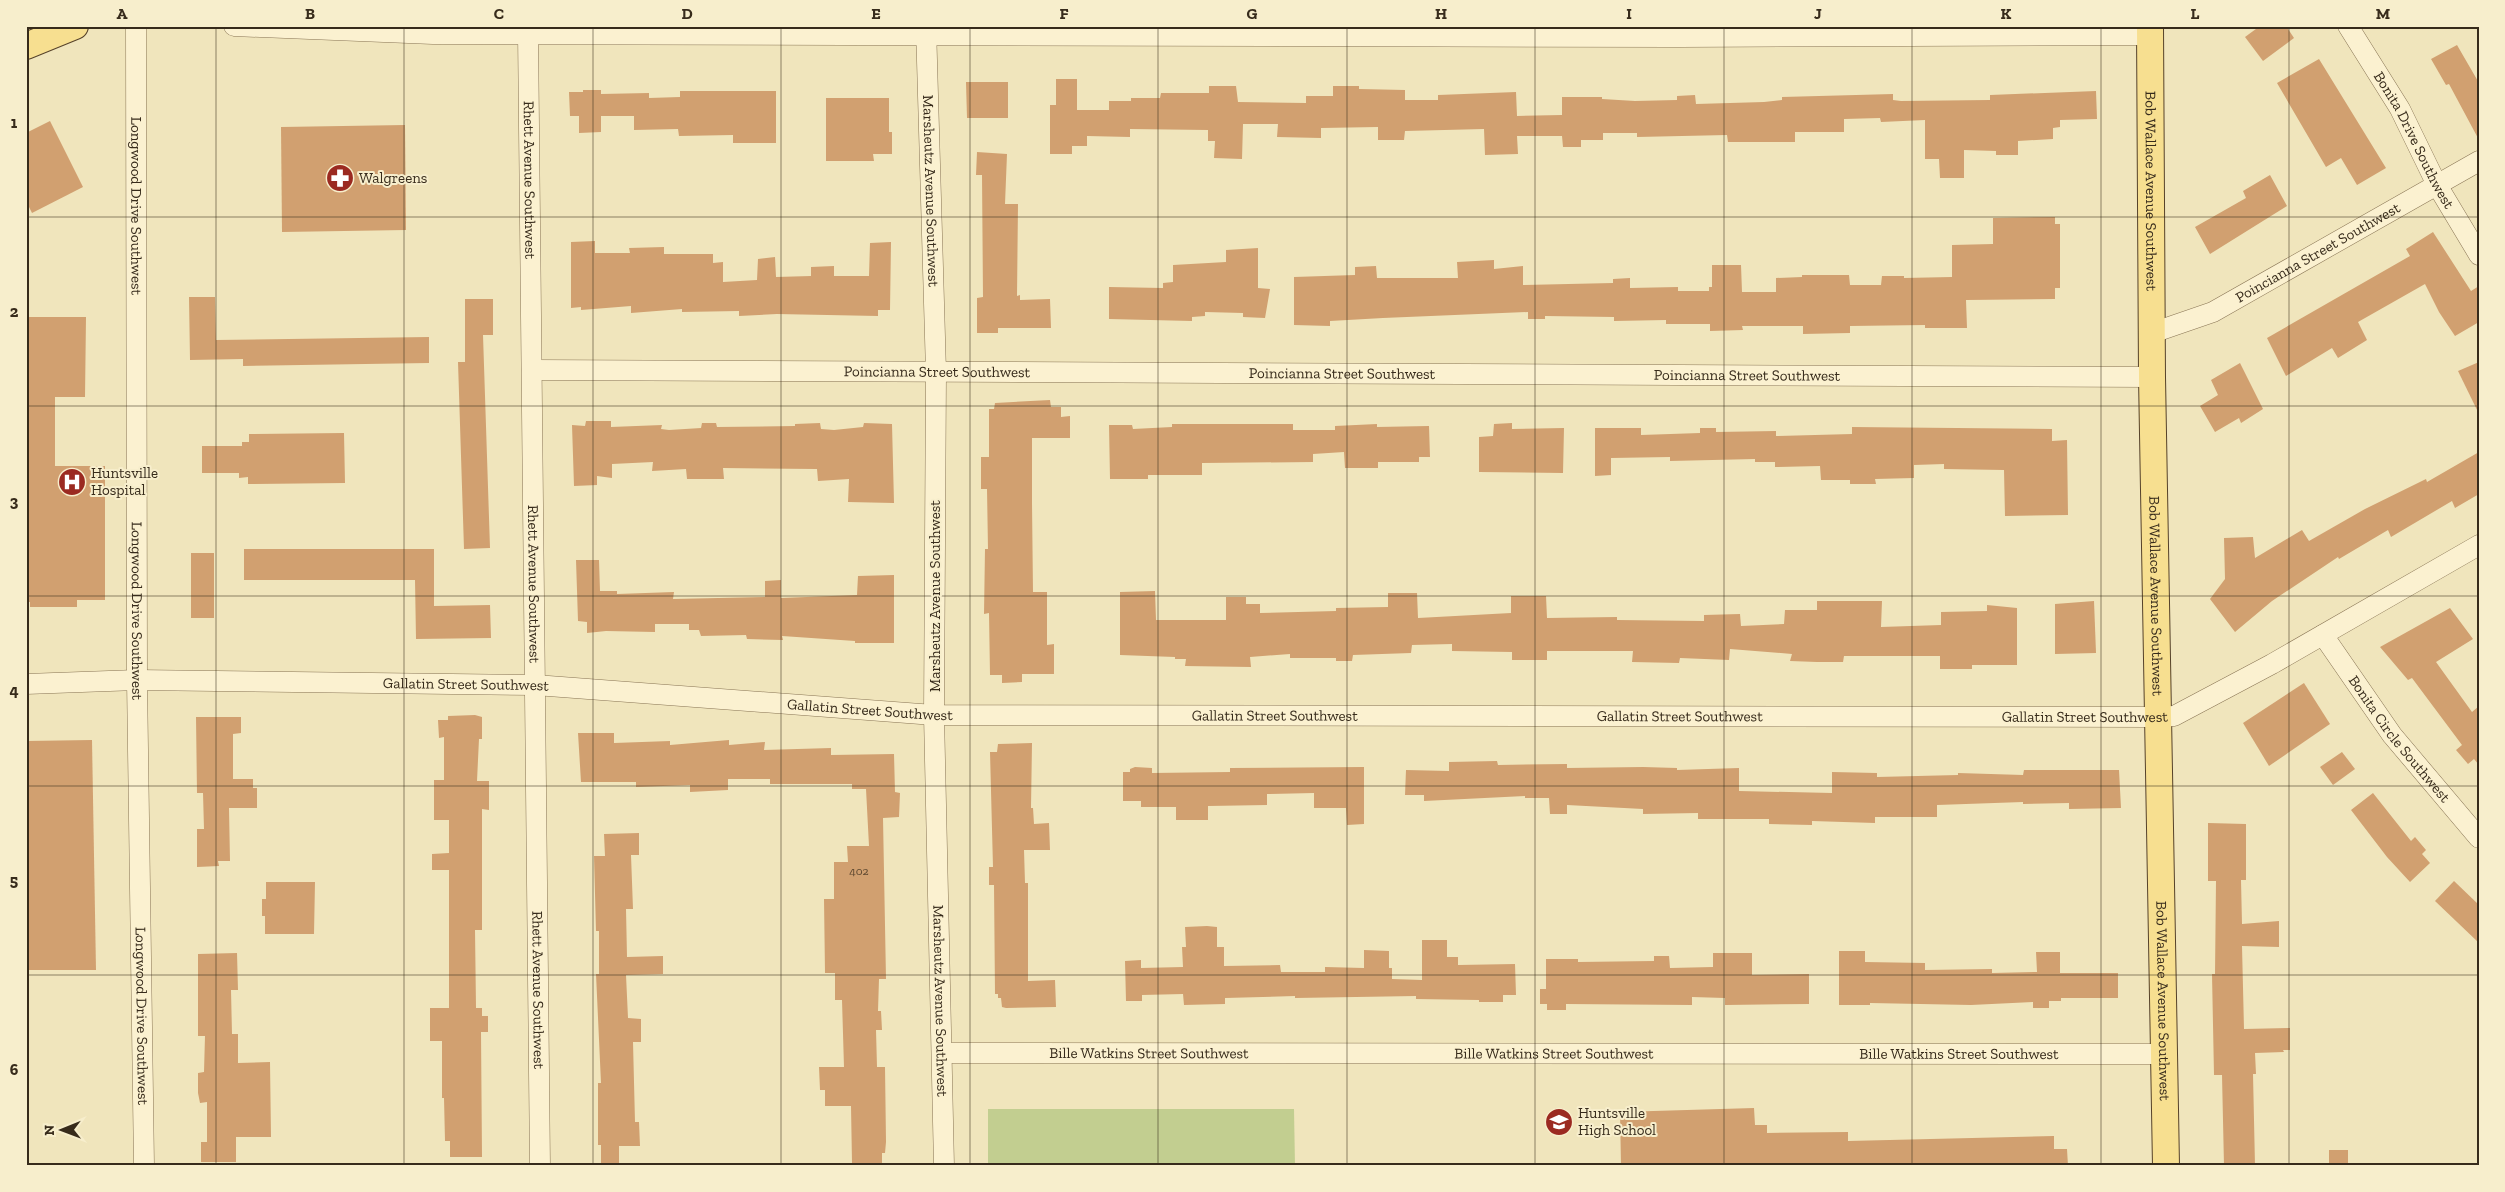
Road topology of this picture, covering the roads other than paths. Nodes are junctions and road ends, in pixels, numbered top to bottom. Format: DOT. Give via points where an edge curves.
graph roads {
  1 [pos="75,26"];
  2 [pos="136,26"];
  3 [pos="234,26"];
  4 [pos="2348,26"];
  5 [pos="926,30"];
  6 [pos="2150,31"];
  7 [pos="528,32"];
  8 [pos="26,46"];
  9 [pos="2479,160"];
  10 [pos="2437,185"];
  11 [pos="2479,255"];
  12 [pos="2152,333"];
  13 [pos="532,370"];
  14 [pos="936,372"];
  15 [pos="2152,377"];
  16 [pos="2479,545"];
  17 [pos="2322,635"];
  18 [pos="137,680"];
  19 [pos="26,684"];
  20 [pos="535,685"];
  21 [pos="934,715"];
  22 [pos="2157,717"];
  23 [pos="2479,838"];
  24 [pos="943,1053"];
  25 [pos="2164,1054"];
  26 [pos="144,1166"];
  27 [pos="540,1166"];
  28 [pos="944,1166"];
  29 [pos="2166,1166"];
  1 -- 8 [label="main road"];
  2 -- 18 [label="street, Longwood Drive Southwest"];
  3 -- 7 [label="street" via="433,34"];
  4 -- 10 [label="street, Bonita Drive Southwest" via="2400,109"];
  5 -- 6 [label="street" via="1649,37"];
  5 -- 7 [label="street"];
  5 -- 14 [label="street, Marsheutz Avenue Southwest"];
  6 -- 12 [label="main road, Bob Wallace Avenue Southwest"];
  7 -- 13 [label="street, Rhett Avenue Southwest"];
  9 -- 10 [label="street, Poincianna Street Southwest"];
  10 -- 11 [label="street, Bonita Drive Southwest"];
  10 -- 12 [label="street, Poincianna Street Southwest" via="2213,312"];
  12 -- 15 [label="main road, Bob Wallace Avenue Southwest"];
  13 -- 14 [label="street, Poincianna Street Southwest"];
  13 -- 20 [label="street, Rhett Avenue Southwest"];
  14 -- 15 [label="street, Poincianna Street Southwest"];
  14 -- 21 [label="street, Marsheutz Avenue Southwest"];
  15 -- 22 [label="main road, Bob Wallace Avenue Southwest"];
  16 -- 17 [label="street, Gallatin Street Southwest"];
  17 -- 22 [label="street, Gallatin Street Southwest" via="2174,716"];
  17 -- 23 [label="street, Bonita Circle Southwest" via="2392,735"];
  18 -- 19 [label="street, Gallatin Street Southwest"];
  18 -- 20 [label="street, Gallatin Street Southwest"];
  18 -- 26 [label="street, Longwood Drive Southwest"];
  20 -- 21 [label="street, Gallatin Street Southwest"];
  20 -- 27 [label="street, Rhett Avenue Southwest"];
  21 -- 22 [label="street, Gallatin Street Southwest"];
  21 -- 24 [label="street, Marsheutz Avenue Southwest"];
  22 -- 25 [label="main road, Bob Wallace Avenue Southwest"];
  24 -- 25 [label="street, Bille Watkins Street Southwest"];
  24 -- 28 [label="street, Marsheutz Avenue Southwest"];
  25 -- 29 [label="main road, Bob Wallace Avenue Southwest"];
}
